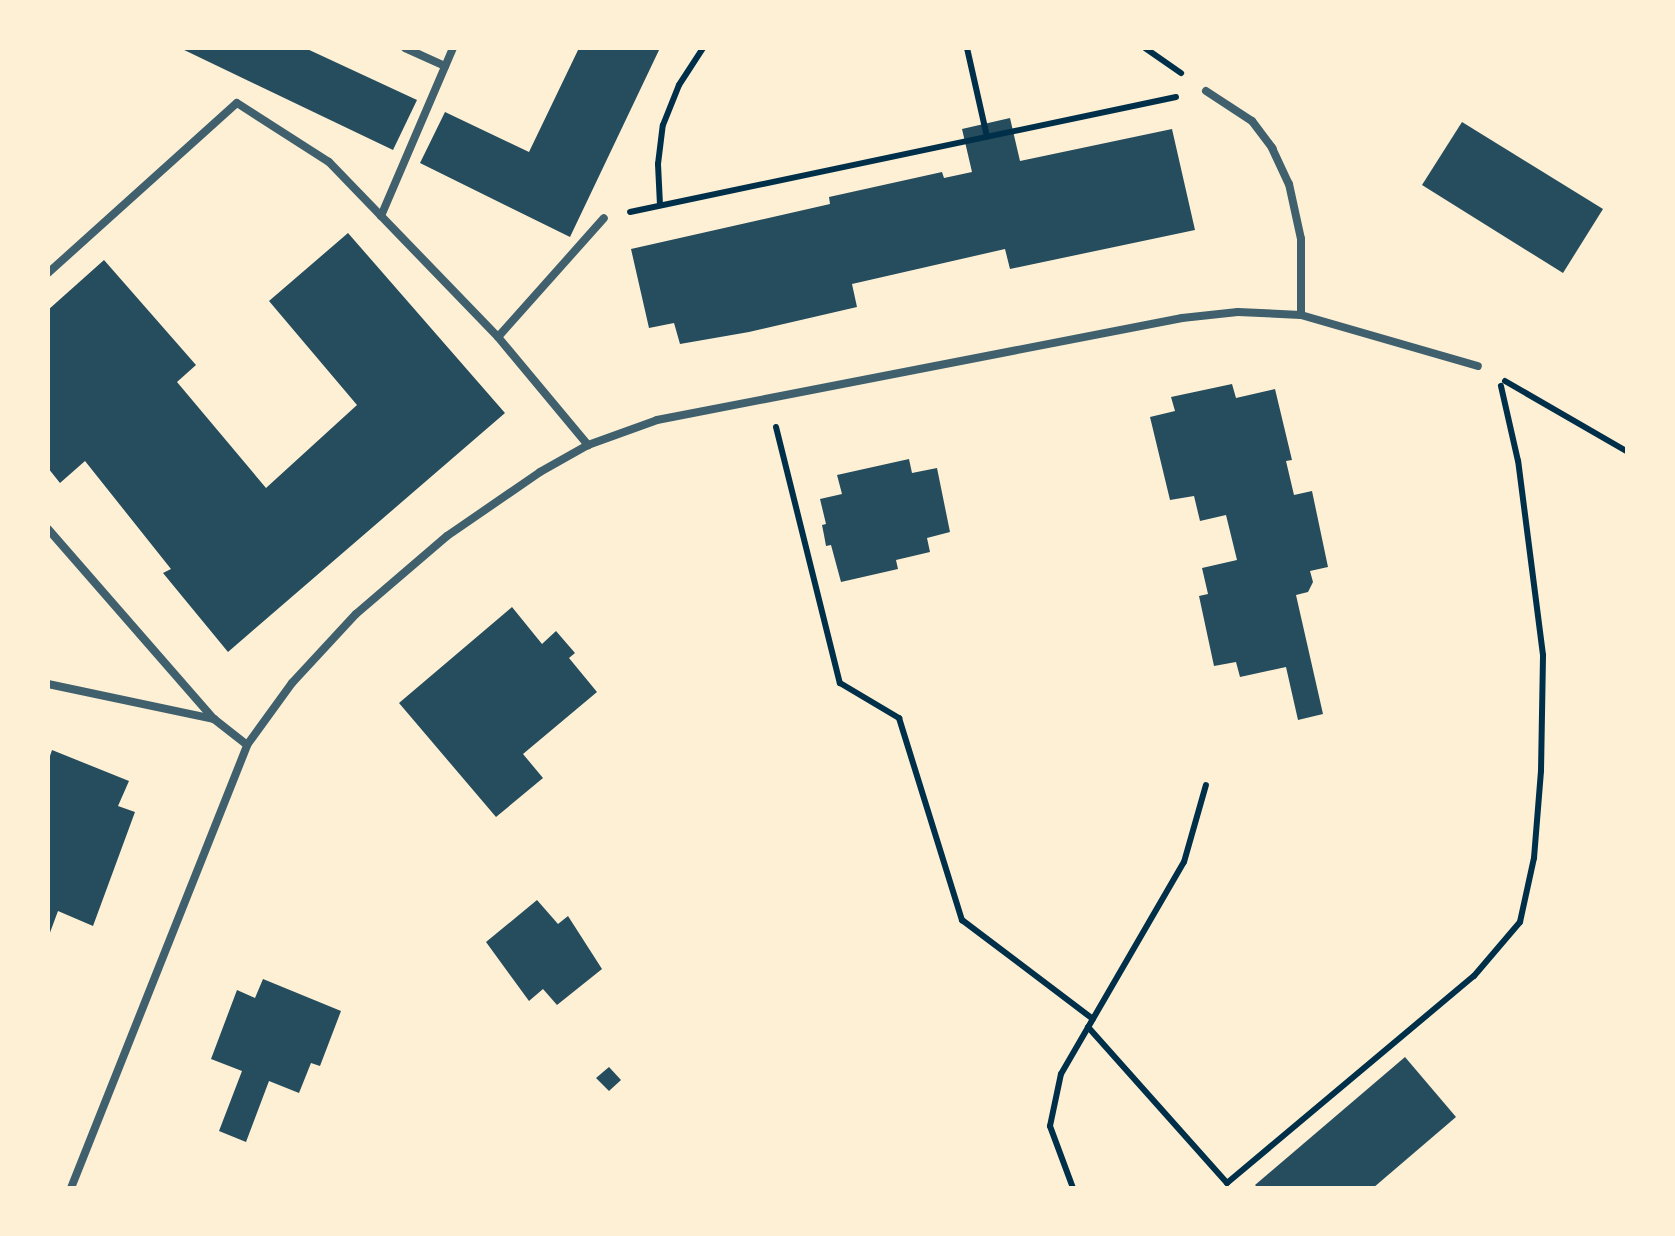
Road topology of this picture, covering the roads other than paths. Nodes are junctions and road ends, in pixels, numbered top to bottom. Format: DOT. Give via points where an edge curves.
graph roads {
  1 [pos="405,48"];
  2 [pos="452,48"];
  3 [pos="445,66"];
  4 [pos="1206,91"];
  5 [pos="381,216"];
  6 [pos="604,218"];
  7 [pos="48,273"];
  8 [pos="1300,315"];
  9 [pos="498,337"];
  10 [pos="1478,366"];
  11 [pos="588,445"];
  12 [pos="48,529"];
  13 [pos="48,684"];
  14 [pos="214,719"];
  15 [pos="247,745"];
  16 [pos="71,1188"];
  1 -- 3 [label="lane"];
  2 -- 3 [label="lane"];
  3 -- 5 [label="lane"];
  4 -- 8 [label="lane" via="1252,121 1289,184 1301,239"];
  5 -- 7 [label="lane" via="330,162 238,103"];
  5 -- 9 [label="lane"];
  6 -- 9 [label="lane"];
  8 -- 10 [label="lane"];
  8 -- 11 [label="lane" via="1182,318 658,420"];
  9 -- 11 [label="lane"];
  11 -- 15 [label="lane" via="447,536 356,614 292,683"];
  12 -- 14 [label="lane"];
  13 -- 14 [label="lane"];
  14 -- 15 [label="lane"];
  15 -- 16 [label="lane"];
}
